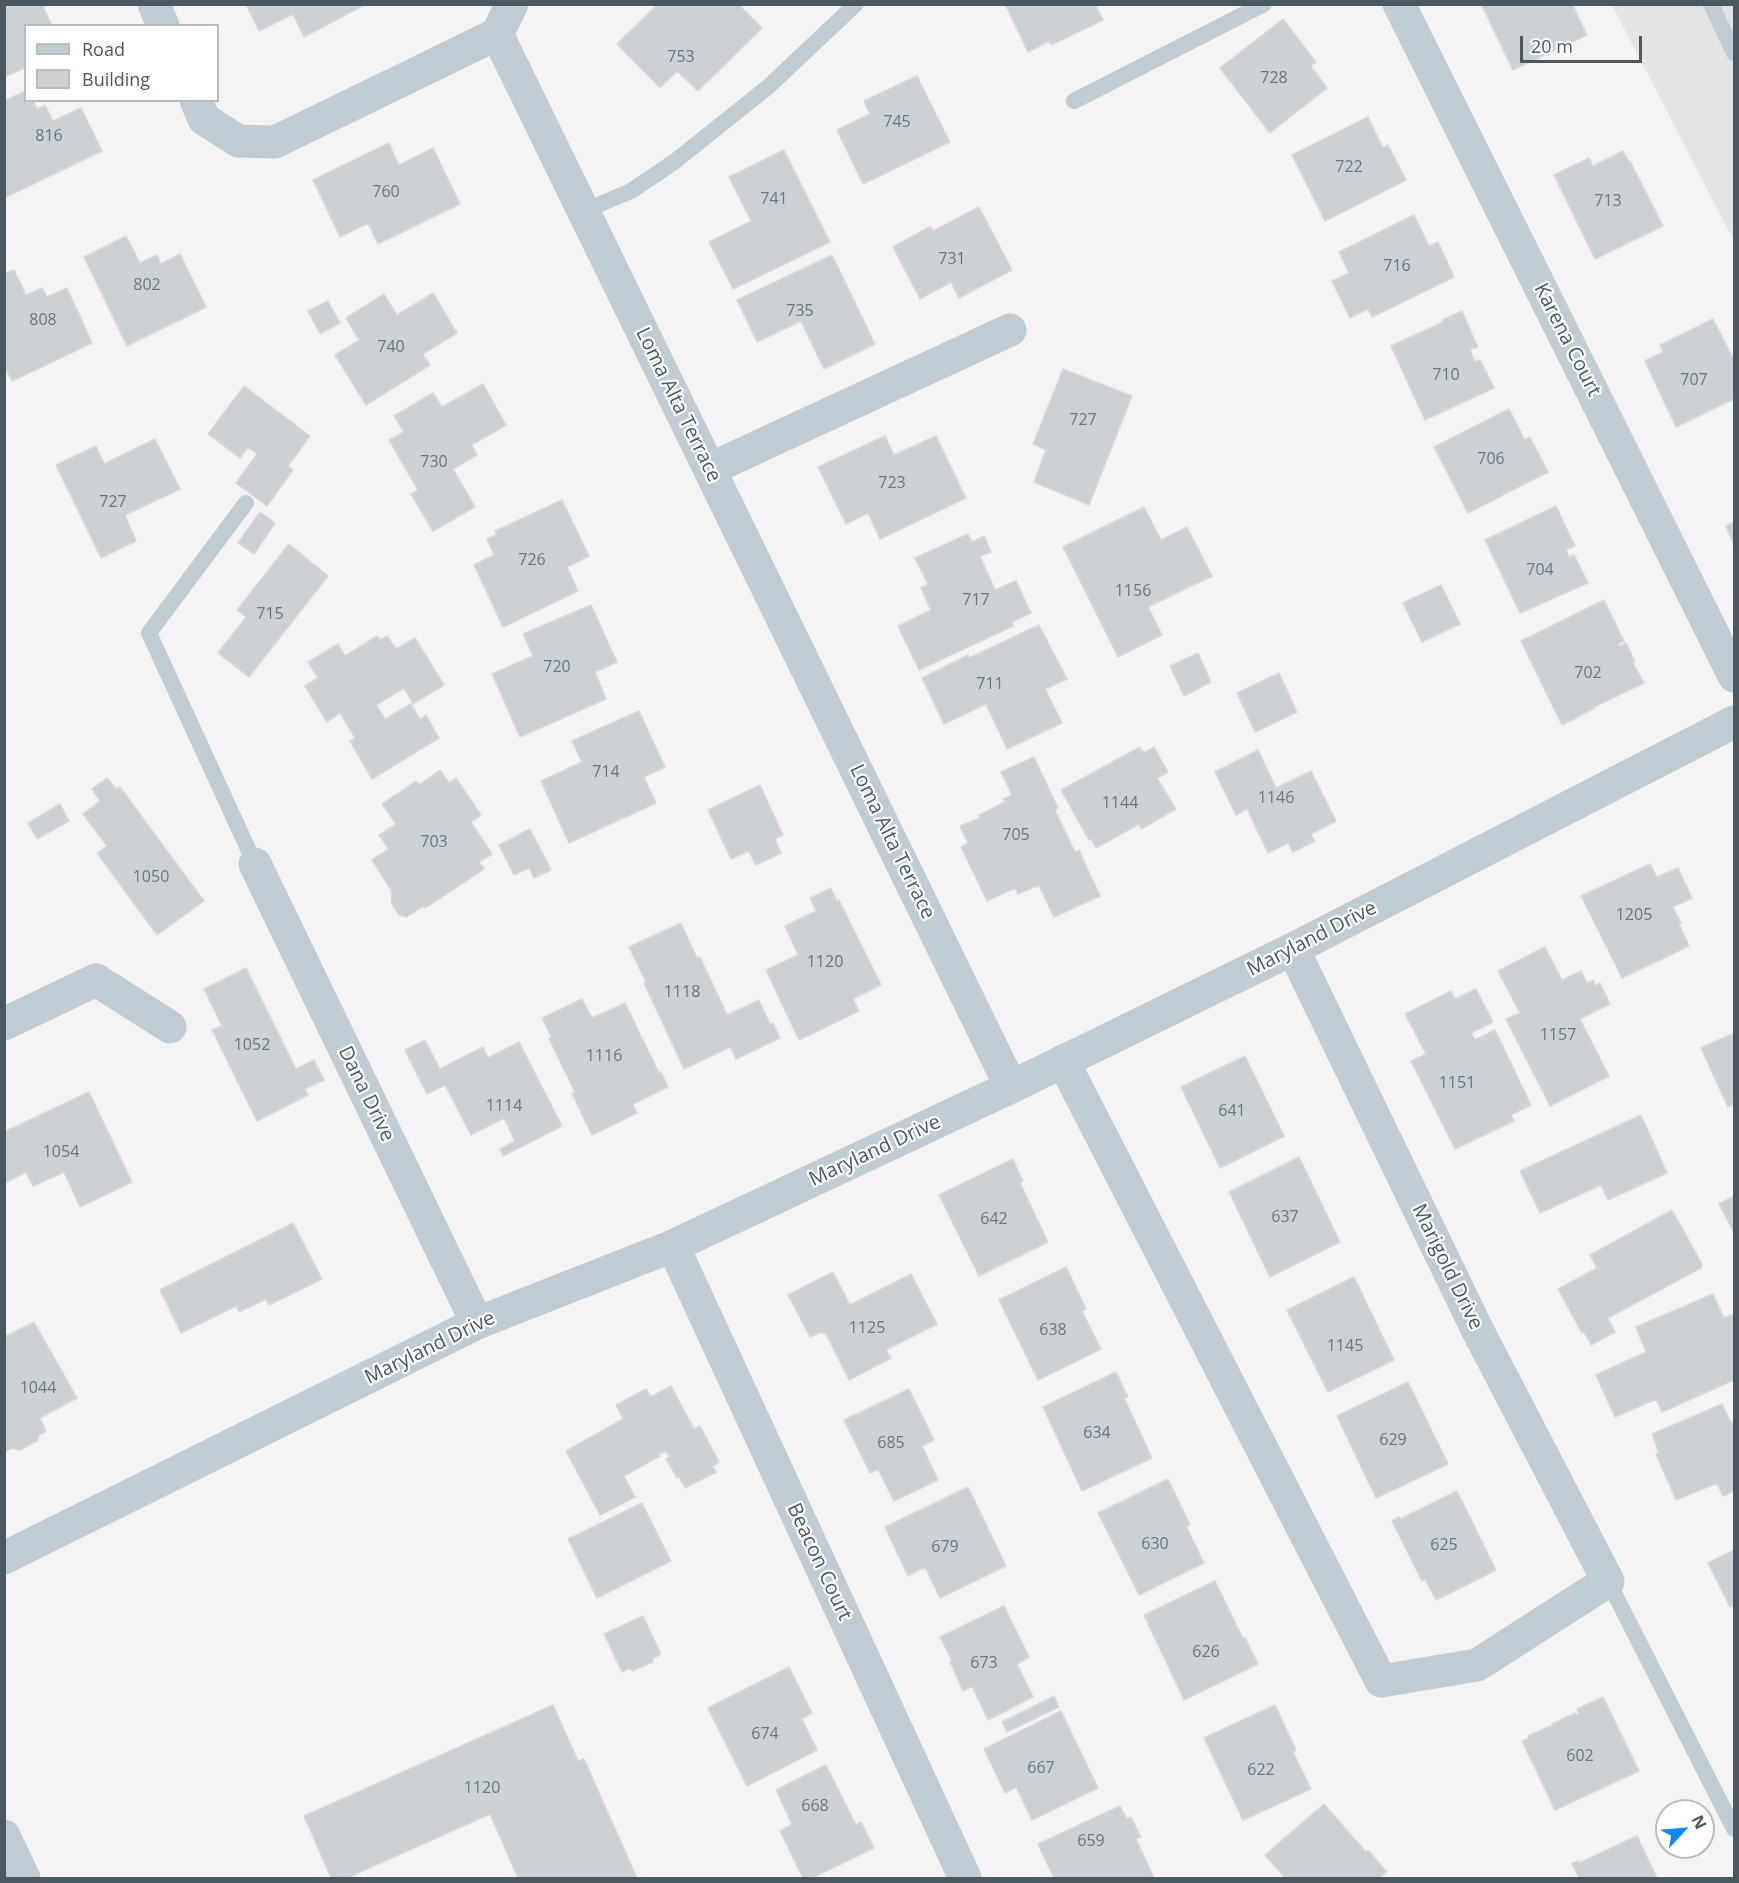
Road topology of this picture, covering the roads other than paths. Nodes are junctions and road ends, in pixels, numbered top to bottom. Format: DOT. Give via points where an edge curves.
graph roads {
  1 [pos="154,4"];
  2 [pos="512,4"];
  3 [pos="856,4"];
  4 [pos="1264,4"];
  5 [pos="1399,4"];
  6 [pos="1711,4"];
  7 [pos="162,24"];
  8 [pos="497,34"];
  9 [pos="1734,53"];
  10 [pos="1074,101"];
  11 [pos="197,102"];
  12 [pos="584,211"];
  13 [pos="1010,330"];
  14 [pos="710,469"];
  15 [pos="246,503"];
  16 [pos="1734,676"];
  17 [pos="1734,722"];
  18 [pos="255,864"];
  19 [pos="1293,949"];
  20 [pos="4,1024"];
  21 [pos="170,1027"];
  22 [pos="1063,1061"];
  23 [pos="1011,1087"];
  24 [pos="673,1246"];
  25 [pos="477,1323"];
  26 [pos="4,1558"];
  27 [pos="1608,1581"];
  28 [pos="1734,1829"];
  29 [pos="4,1836"];
  30 [pos="24,1878"];
  31 [pos="964,1878"];
  1 -- 7 [label="street"];
  2 -- 8 [label="street"];
  3 -- 12 [label="lane" via="768,87 674,162 631,191"];
  4 -- 10 [label="lane"];
  5 -- 16 [label="street, Karena Court"];
  6 -- 9 [label="lane"];
  8 -- 11 [label="street" via="275,142 238,141 204,119"];
  8 -- 12 [label="street, Loma Alta Terrace"];
  12 -- 14 [label="street, Loma Alta Terrace"];
  13 -- 14 [label="street"];
  14 -- 23 [label="street, Loma Alta Terrace"];
  15 -- 18 [label="lane" via="149,633"];
  17 -- 19 [label="street, Maryland Drive"];
  18 -- 25 [label="street, Dana Drive"];
  19 -- 22 [label="street, Maryland Drive"];
  19 -- 27 [label="street, Marigold Drive" via="1478,1331"];
  20 -- 21 [label="street" via="96,980"];
  22 -- 23 [label="street, Maryland Drive"];
  22 -- 27 [label="street" via="1381,1681 1477,1665"];
  23 -- 24 [label="street, Maryland Drive"];
  24 -- 25 [label="street, Maryland Drive"];
  24 -- 31 [label="street, Beacon Court"];
  25 -- 26 [label="street, Maryland Drive"];
  27 -- 28 [label="lane"];
  29 -- 30 [label="street"];
}
